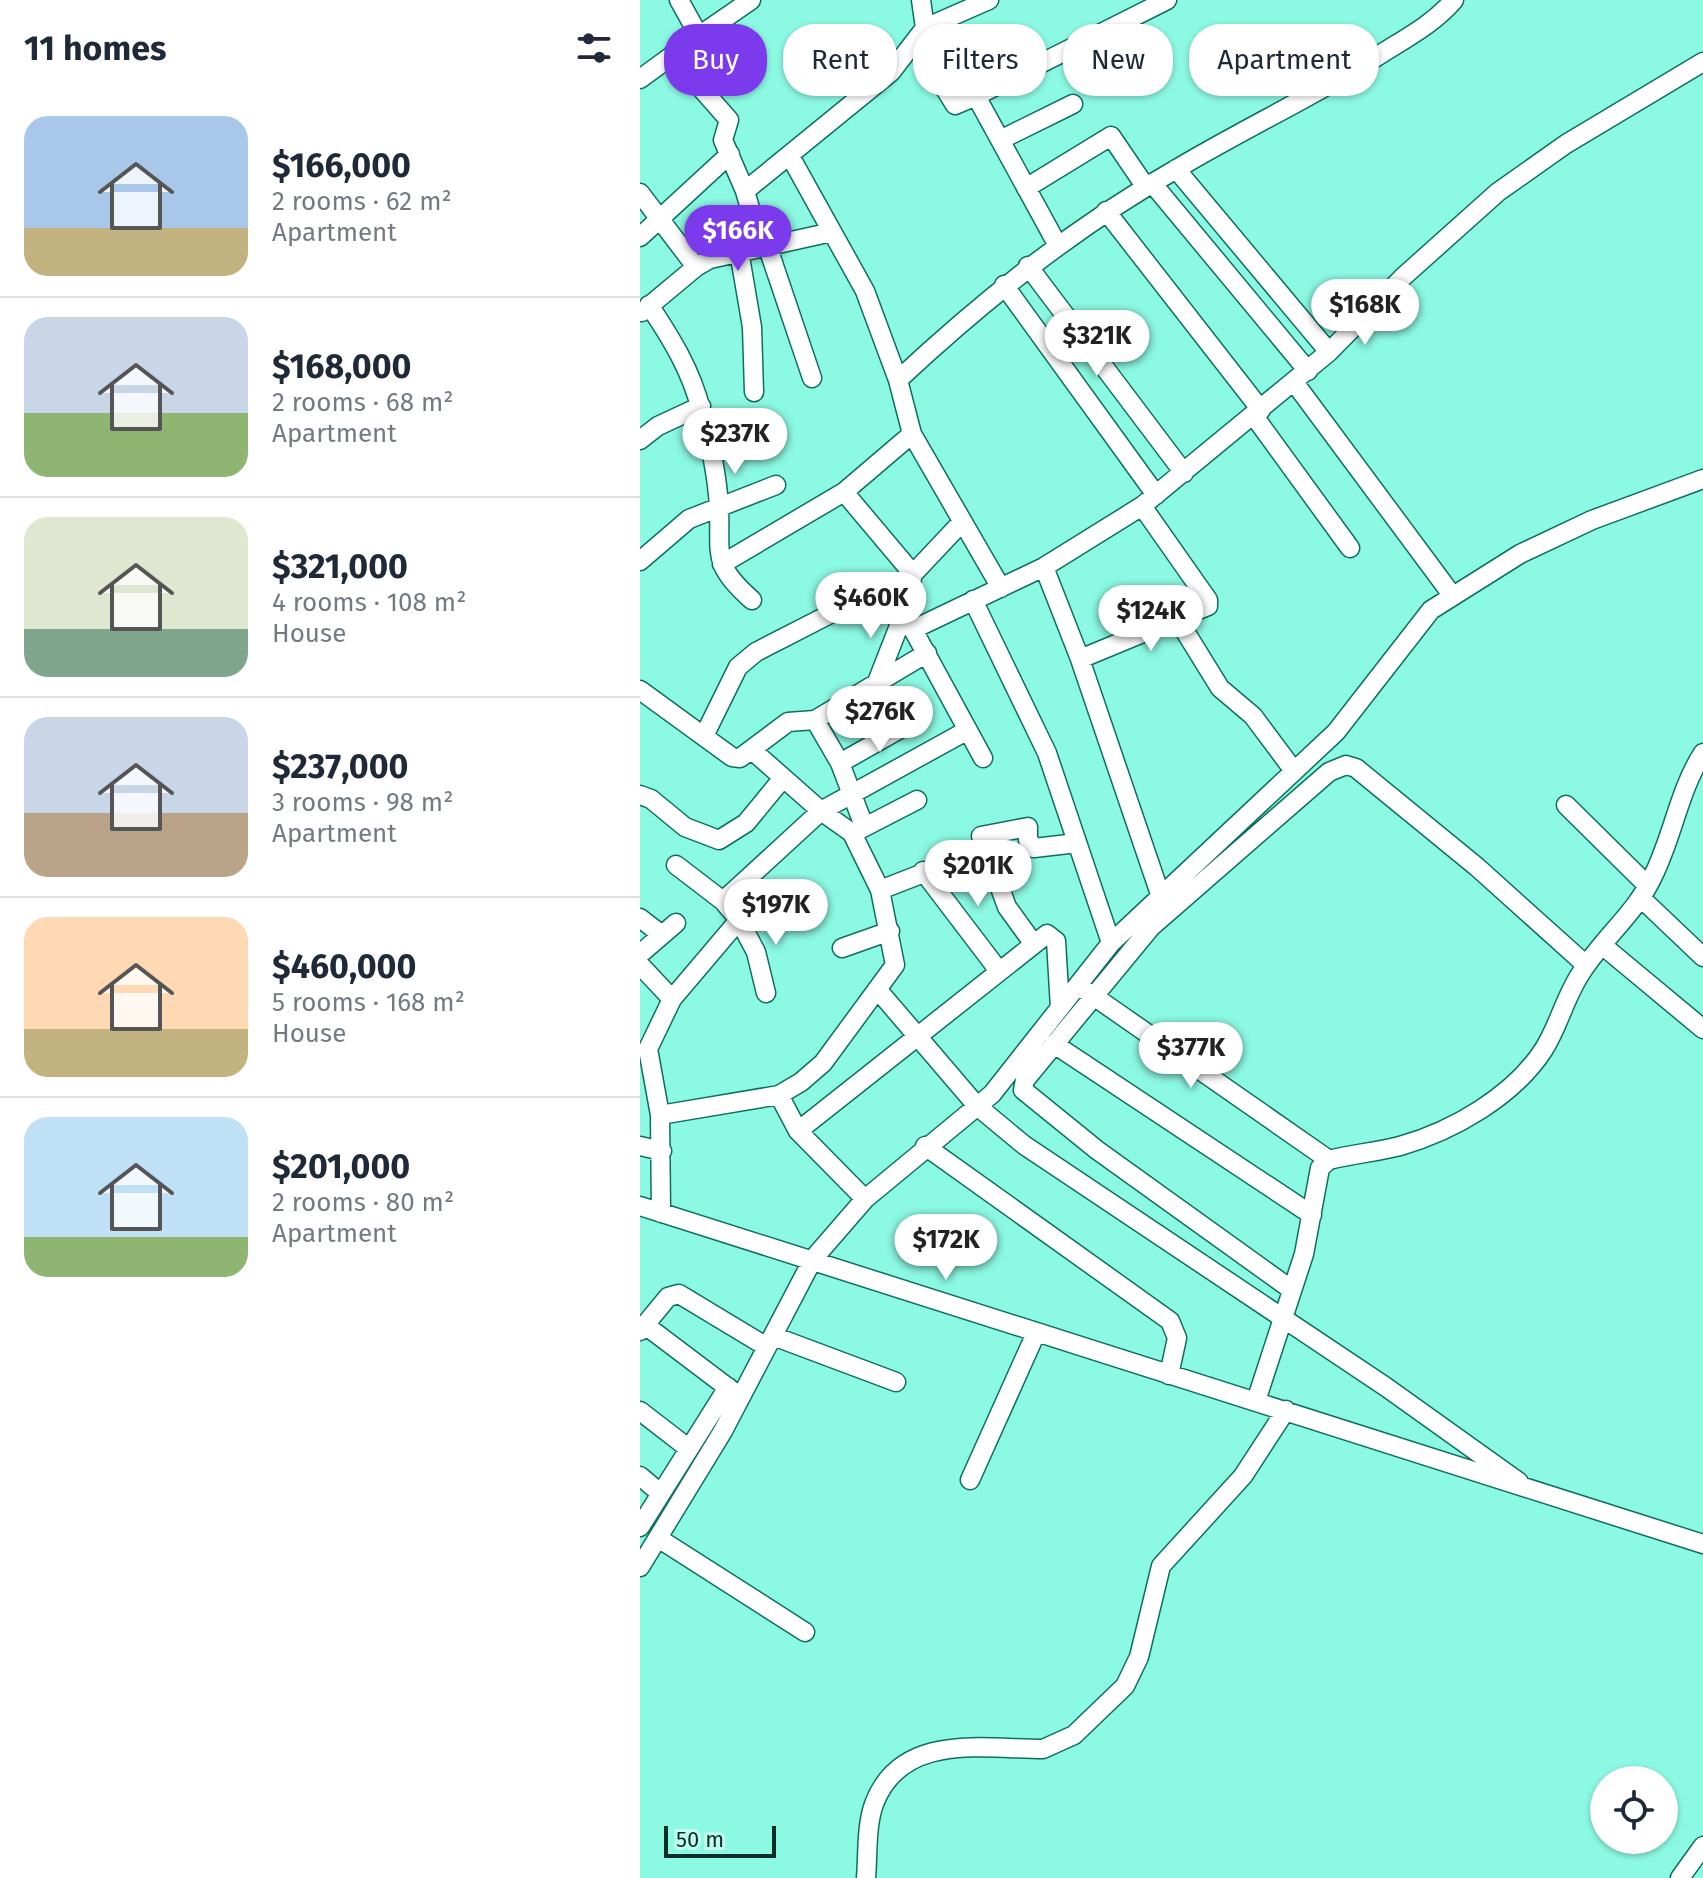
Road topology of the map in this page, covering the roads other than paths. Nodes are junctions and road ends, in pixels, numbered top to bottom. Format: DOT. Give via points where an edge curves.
graph roads {
  1 [pos="679,0"];
  2 [pos="751,0"];
  3 [pos="921,0"];
  4 [pos="989,0"];
  5 [pos="1167,0"];
  6 [pos="1454,0"];
  7 [pos="692,24"];
  8 [pos="716,24"];
  9 [pos="921,24"];
  10 [pos="942,24"];
  11 [pos="913,45"];
  12 [pos="664,60"];
  13 [pos="1047,60"];
  14 [pos="1703,62"];
  15 [pos="641,76"];
  16 [pos="708,96"];
  17 [pos="951,96"];
  18 [pos="976,96"];
  19 [pos="1073,104"];
  20 [pos="1000,140"];
  21 [pos="730,154"];
  22 [pos="790,156"];
  23 [pos="1176,169"];
  24 [pos="1149,185"];
  25 [pos="1026,188"];
  26 [pos="745,191"];
  27 [pos="640,193"];
  28 [pos="1106,211"];
  29 [pos="662,217"];
  30 [pos="832,232"];
  31 [pos="640,237"];
  32 [pos="1057,244"];
  33 [pos="764,246"];
  34 [pos="739,251"];
  35 [pos="1028,266"];
  36 [pos="696,267"];
  37 [pos="1004,285"];
  38 [pos="644,309"];
  39 [pos="1329,352"];
  40 [pos="1301,376"];
  41 [pos="812,378"];
  42 [pos="898,380"];
  43 [pos="754,392"];
  44 [pos="701,406"];
  45 [pos="1258,413"];
  46 [pos="912,434"];
  47 [pos="640,440"];
  48 [pos="1184,473"];
  49 [pos="1703,479"];
  50 [pos="776,485"];
  51 [pos="844,492"];
  52 [pos="1149,500"];
  53 [pos="719,507"];
  54 [pos="962,522"];
  55 [pos="1350,548"];
  56 [pos="643,552"];
  57 [pos="722,564"];
  58 [pos="1044,567"];
  59 [pos="913,574"];
  60 [pos="1001,588"];
  61 [pos="1452,595"];
  62 [pos="752,600"];
  63 [pos="973,600"];
  64 [pos="832,613"];
  65 [pos="1178,620"];
  66 [pos="909,621"];
  67 [pos="927,653"];
  68 [pos="1080,659"];
  69 [pos="877,682"];
  70 [pos="640,690"];
  71 [pos="815,720"];
  72 [pos="907,725"];
  73 [pos="968,730"];
  74 [pos="704,736"];
  75 [pos="753,751"];
  76 [pos="1703,753"];
  77 [pos="983,758"];
  78 [pos="840,763"];
  79 [pos="1294,771"];
  80 [pos="783,778"];
  81 [pos="853,792"];
  82 [pos="640,795"];
  83 [pos="917,800"];
  84 [pos="1566,805"];
  85 [pos="821,811"];
  86 [pos="858,830"];
  87 [pos="1077,843"];
  88 [pos="983,850"];
  89 [pos="676,865"];
  90 [pos="923,871"];
  91 [pos="880,890"];
  92 [pos="1644,892"];
  93 [pos="1160,894"];
  94 [pos="723,901"];
  95 [pos="640,918"];
  96 [pos="739,920"];
  97 [pos="890,931"];
  98 [pos="1033,943"];
  99 [pos="1111,943"];
  100 [pos="1602,945"];
  101 [pos="842,948"];
  102 [pos="640,954"];
  103 [pos="1703,957"];
  104 [pos="640,965"];
  105 [pos="1586,965"];
  106 [pos="999,971"];
  107 [pos="877,989"];
  108 [pos="1085,990"];
  109 [pos="766,993"];
  110 [pos="672,999"];
  111 [pos="1060,1008"];
  112 [pos="1703,1029"];
  113 [pos="917,1038"];
  114 [pos="1054,1044"];
  115 [pos="779,1095"];
  116 [pos="977,1106"];
  117 [pos="660,1115"];
  118 [pos="798,1131"];
  119 [pos="640,1146"];
  120 [pos="925,1146"];
  121 [pos="662,1151"];
  122 [pos="1329,1160"];
  123 [pos="865,1199"];
  124 [pos="640,1206"];
  125 [pos="661,1213"];
  126 [pos="1312,1215"];
  127 [pos="813,1259"];
  128 [pos="1292,1290"];
  129 [pos="1282,1319"];
  130 [pos="642,1328"];
  131 [pos="1036,1333"];
  132 [pos="770,1341"];
  133 [pos="1169,1375"];
  134 [pos="896,1382"];
  135 [pos="734,1392"];
  136 [pos="1256,1401"];
  137 [pos="1286,1410"];
  138 [pos="640,1411"];
  139 [pos="688,1448"];
  140 [pos="640,1476"];
  141 [pos="970,1480"];
  142 [pos="1533,1492"];
  143 [pos="660,1493"];
  144 [pos="641,1520"];
  145 [pos="658,1538"];
  146 [pos="1703,1544"];
  147 [pos="640,1567"];
  148 [pos="805,1632"];
  149 [pos="1703,1846"];
  150 [pos="866,1878"];
  151 [pos="1680,1878"];
  1 -- 7 [label="street"];
  2 -- 8 [label="street"];
  3 -- 9 [label="street"];
  4 -- 10 [label="street"];
  5 -- 13 [label="street"];
  6 -- 23 [label="street" via="1439,18 1334,83"];
  11 -- 22 [label="street" via="891,72"];
  12 -- 15 [label="street"];
  14 -- 39 [label="street" via="1566,144 1498,192"];
  16 -- 21 [label="street" via="729,120 723,140"];
  17 -- 18 [label="street" via="955,105"];
  18 -- 20 [label="street"];
  19 -- 20 [label="street"];
  20 -- 25 [label="street"];
  21 -- 26 [label="street"];
  21 -- 29 [label="street"];
  22 -- 26 [label="street"];
  22 -- 30 [label="street"];
  23 -- 24 [label="street"];
  23 -- 39 [label="street"];
  24 -- 25 [label="street" via="1111,136"];
  24 -- 28 [label="street"];
  24 -- 40 [label="street"];
  25 -- 32 [label="street"];
  26 -- 33 [label="street"];
  27 -- 29 [label="street"];
  28 -- 32 [label="street"];
  28 -- 45 [label="street"];
  29 -- 31 [label="street"];
  29 -- 36 [label="street"];
  30 -- 33 [label="street"];
  30 -- 42 [label="street" via="868,299"];
  32 -- 35 [label="street"];
  33 -- 34 [label="street"];
  33 -- 41 [label="street"];
  34 -- 36 [label="street"];
  34 -- 43 [label="street" via="752,327"];
  35 -- 37 [label="street"];
  35 -- 48 [label="street"];
  36 -- 38 [label="street"];
  37 -- 42 [label="street"];
  37 -- 52 [label="street"];
  38 -- 44 [label="street" via="679,352"];
  39 -- 40 [label="street"];
  40 -- 45 [label="street"];
  40 -- 61 [label="street"];
  42 -- 46 [label="street"];
  44 -- 47 [label="street"];
  44 -- 53 [label="street"];
  45 -- 48 [label="street"];
  45 -- 55 [label="street"];
  46 -- 51 [label="street"];
  46 -- 54 [label="street"];
  48 -- 52 [label="street"];
  49 -- 61 [label="street" via="1592,520 1520,554"];
  50 -- 53 [label="street"];
  51 -- 57 [label="street"];
  51 -- 59 [label="street"];
  52 -- 58 [label="street"];
  52 -- 65 [label="street" via="1209,603"];
  53 -- 56 [label="street" via="681,524"];
  53 -- 57 [label="street"];
  54 -- 59 [label="street"];
  54 -- 60 [label="street"];
  57 -- 62 [label="street"];
  58 -- 60 [label="street"];
  58 -- 68 [label="street"];
  59 -- 66 [label="street"];
  60 -- 63 [label="street"];
  61 -- 79 [label="street" via="1421,620 1365,698"];
  63 -- 66 [label="street"];
  63 -- 87 [label="street" via="1033,720"];
  64 -- 74 [label="street" via="756,652 738,667"];
  65 -- 68 [label="street"];
  65 -- 79 [label="street" via="1220,688 1253,716"];
  66 -- 67 [label="street"];
  66 -- 69 [label="street"];
  67 -- 69 [label="street"];
  67 -- 73 [label="street"];
  68 -- 93 [label="street"];
  69 -- 71 [label="street"];
  70 -- 74 [label="street"];
  71 -- 75 [label="street" via="788,722"];
  71 -- 78 [label="street"];
  72 -- 78 [label="street"];
  73 -- 77 [label="street"];
  73 -- 81 [label="street"];
  74 -- 75 [label="street" via="736,759"];
  75 -- 80 [label="street"];
  76 -- 92 [label="street"];
  78 -- 81 [label="street"];
  79 -- 93 [label="street"];
  80 -- 82 [label="street" via="746,823 719,840 685,827"];
  80 -- 85 [label="street"];
  81 -- 85 [label="street"];
  81 -- 86 [label="street"];
  83 -- 86 [label="street"];
  84 -- 92 [label="street"];
  85 -- 86 [label="street"];
  85 -- 94 [label="street"];
  86 -- 91 [label="street"];
  87 -- 88 [label="street" via="1034,848 1028,827 982,836"];
  87 -- 99 [label="street"];
  88 -- 90 [label="street"];
  88 -- 98 [label="street" via="1007,907"];
  89 -- 94 [label="street"];
  90 -- 91 [label="street"];
  90 -- 106 [label="street"];
  91 -- 97 [label="street"];
  92 -- 100 [label="street"];
  92 -- 103 [label="street"];
  93 -- 99 [label="street"];
  94 -- 96 [label="street"];
  95 -- 102 [label="street" via="669,929"];
  96 -- 109 [label="street" via="756,952"];
  96 -- 110 [label="street"];
  97 -- 101 [label="street"];
  97 -- 107 [label="street" via="895,965"];
  98 -- 106 [label="street"];
  98 -- 111 [label="street" via="1047,934 1056,941"];
  99 -- 108 [label="street"];
  100 -- 105 [label="street"];
  100 -- 112 [label="street"];
  104 -- 110 [label="street"];
  105 -- 108 [label="street" via="1439,835 1346,765 1329,772"];
  105 -- 122 [label="street" via="1543,1050 1505,1092 1425,1137"];
  106 -- 113 [label="street"];
  107 -- 113 [label="street"];
  107 -- 115 [label="street" via="823,1063"];
  108 -- 111 [label="street"];
  108 -- 114 [label="street"];
  108 -- 122 [label="street"];
  110 -- 117 [label="street" via="648,1049"];
  111 -- 116 [label="street"];
  113 -- 116 [label="street"];
  113 -- 118 [label="street"];
  114 -- 126 [label="street"];
  114 -- 128 [label="street" via="1025,1080 1026,1094"];
  115 -- 117 [label="street"];
  115 -- 118 [label="street"];
  116 -- 120 [label="street"];
  116 -- 129 [label="street" via="1048,1163"];
  117 -- 121 [label="street"];
  118 -- 123 [label="street"];
  119 -- 121 [label="street"];
  120 -- 123 [label="street"];
  120 -- 133 [label="street" via="1170,1321 1177,1338"];
  121 -- 125 [label="street"];
  122 -- 126 [label="street" via="1318,1173"];
  123 -- 127 [label="street"];
  124 -- 125 [label="street"];
  125 -- 127 [label="street"];
  126 -- 128 [label="street"];
  127 -- 131 [label="street"];
  127 -- 132 [label="street"];
  128 -- 129 [label="street"];
  129 -- 136 [label="street"];
  129 -- 142 [label="street"];
  130 -- 132 [label="street" via="668,1297 679,1294"];
  130 -- 135 [label="street"];
  131 -- 133 [label="street"];
  131 -- 141 [label="street"];
  132 -- 134 [label="street"];
  132 -- 135 [label="street"];
  133 -- 136 [label="street"];
  135 -- 139 [label="street"];
  135 -- 145 [label="street"];
  136 -- 137 [label="street"];
  137 -- 142 [label="street"];
  137 -- 150 [label="street" via="1243,1476 1161,1566 1139,1657 1125,1686 1074,1735 1055,1746 946,1747 915,1757 874,1804"];
  138 -- 139 [label="street"];
  139 -- 143 [label="street"];
  140 -- 143 [label="street"];
  142 -- 146 [label="street"];
  143 -- 144 [label="street"];
  145 -- 147 [label="street"];
  145 -- 148 [label="street"];
  149 -- 151 [label="street"];
}
